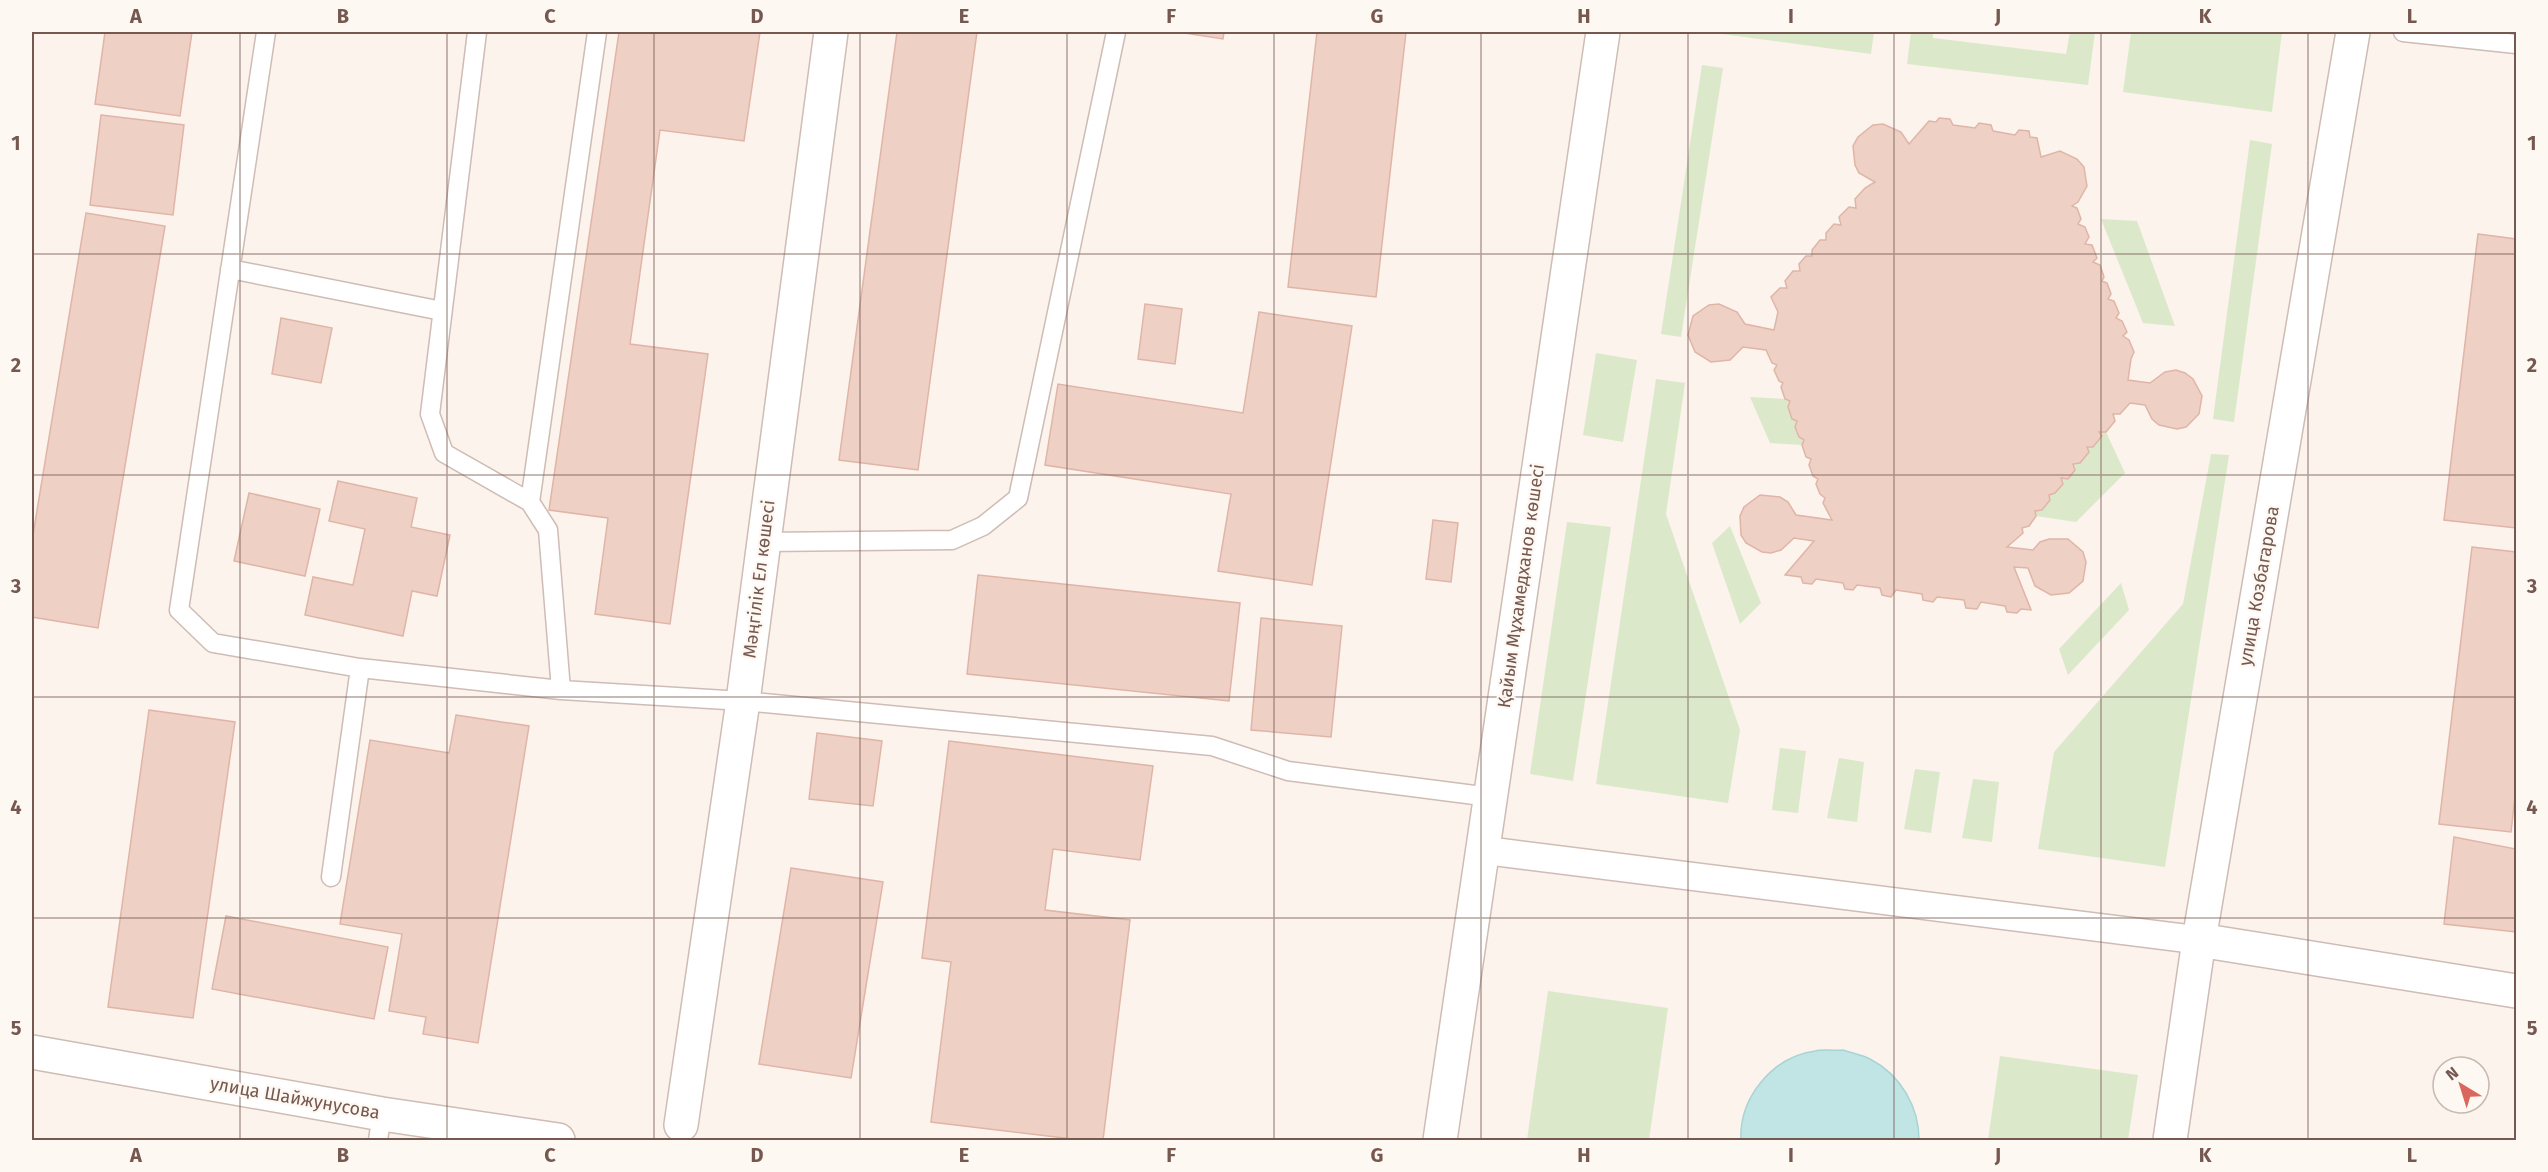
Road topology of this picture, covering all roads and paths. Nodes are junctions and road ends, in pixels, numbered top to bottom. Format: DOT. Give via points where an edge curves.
graph roads {
  1 [pos="266,32"];
  2 [pos="477,32"];
  3 [pos="597,32"];
  4 [pos="831,32"];
  5 [pos="1116,32"];
  6 [pos="1604,32"];
  7 [pos="2353,32"];
  8 [pos="2403,32"];
  9 [pos="2517,44"];
  10 [pos="230,269"];
  11 [pos="442,311"];
  12 [pos="530,502"];
  13 [pos="764,542"];
  14 [pos="360,668"];
  15 [pos="561,690"];
  16 [pos="743,700"];
  17 [pos="1490,797"];
  18 [pos="1482,850"];
  19 [pos="331,877"];
  20 [pos="2199,940"];
  21 [pos="2517,991"];
  22 [pos="32,1052"];
  23 [pos="681,1125"];
  24 [pos="380,1127"];
  25 [pos="558,1140"];
  26 [pos="1440,1140"];
  27 [pos="2170,1140"];
  1 -- 10 [label="lane"];
  2 -- 11 [label="lane"];
  3 -- 12 [label="lane"];
  4 -- 13 [label="street, Мәңгілік Ел көшесі"];
  5 -- 13 [label="lane" via="1018,498 983,526 952,540"];
  6 -- 17 [label="street, Қайым Мұхамедханов көшесі"];
  7 -- 20 [label="street, улица Козбагарова"];
  8 -- 9 [label="lane"];
  10 -- 11 [label="lane"];
  10 -- 14 [label="lane" via="179,610 213,643"];
  11 -- 12 [label="lane" via="430,414 444,453"];
  12 -- 15 [label="lane" via="548,530"];
  13 -- 16 [label="street, Мәңгілік Ел көшесі"];
  14 -- 15 [label="lane"];
  14 -- 19 [label="lane"];
  15 -- 16 [label="lane"];
  16 -- 17 [label="lane" via="1212,746 1288,771"];
  16 -- 23 [label="street, Мәңгілік Ел көшесі"];
  17 -- 18 [label="street, Қайым Мұхамедханов көшесі"];
  18 -- 20 [label="street"];
  18 -- 26 [label="street, Қайым Мұхамедханов көшесі"];
  20 -- 21 [label="street"];
  20 -- 27 [label="street, улица Козбагарова"];
  22 -- 24 [label="street, улица Шайжунусова"];
  24 -- 25 [label="street, улица Шайжунусова"];
}
